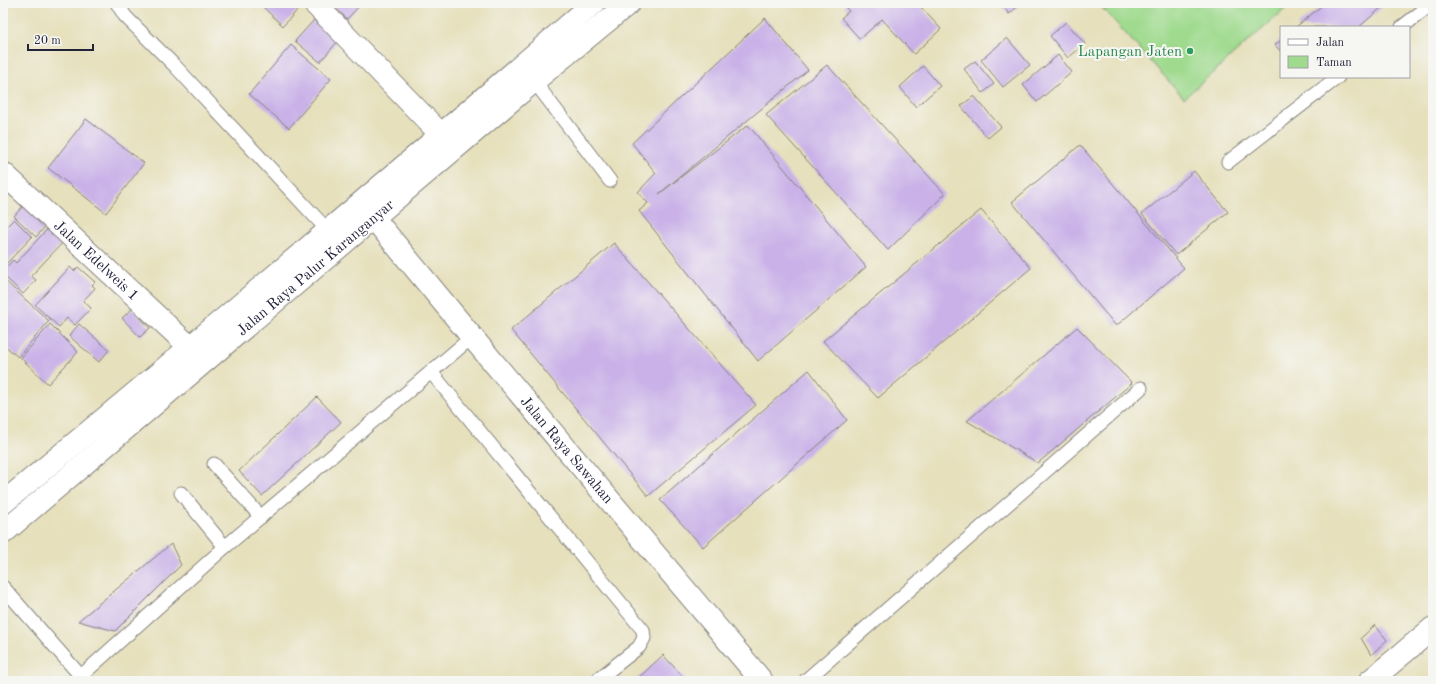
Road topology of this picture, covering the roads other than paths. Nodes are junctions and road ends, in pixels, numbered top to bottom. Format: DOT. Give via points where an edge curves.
graph roads {
  1 [pos="117,3"];
  2 [pos="314,3"];
  3 [pos="594,3"];
  4 [pos="629,3"];
  5 [pos="1433,5"];
  6 [pos="1403,26"];
  7 [pos="1337,78"];
  8 [pos="534,81"];
  9 [pos="448,142"];
  10 [pos="1228,162"];
  11 [pos="3,172"];
  12 [pos="610,180"];
  13 [pos="368,210"];
  14 [pos="323,225"];
  15 [pos="472,337"];
  16 [pos="180,338"];
  17 [pos="431,372"];
  18 [pos="1141,388"];
  19 [pos="214,464"];
  20 [pos="181,493"];
  21 [pos="3,503"];
  22 [pos="261,517"];
  23 [pos="3,532"];
  24 [pos="225,547"];
  25 [pos="3,587"];
  26 [pos="1433,628"];
  27 [pos="83,678"];
  28 [pos="596,681"];
  29 [pos="762,681"];
  30 [pos="805,681"];
  31 [pos="1370,681"];
  1 -- 14 [label="lane" via="125,16"];
  2 -- 9 [label="main road"];
  3 -- 9 [label="main road, Jalan Raya Palur Karanganyar"];
  4 -- 8 [label="main road, Jalan Raya Palur Karanganyar"];
  5 -- 6 [label="lane"];
  7 -- 10 [label="lane"];
  8 -- 9 [label="main road, Jalan Raya Palur Karanganyar"];
  8 -- 12 [label="lane"];
  9 -- 13 [label="main road, Jalan Raya Palur Karanganyar"];
  11 -- 16 [label="main road, Jalan Edelweis 1"];
  13 -- 14 [label="main road, Jalan Raya Palur Karanganyar"];
  13 -- 15 [label="main road, Jalan Raya Sawahan"];
  14 -- 16 [label="main road, Jalan Raya Palur Karanganyar"];
  14 -- 23 [label="main road, Jalan Raya Palur Karanganyar"];
  15 -- 17 [label="lane"];
  15 -- 29 [label="main road, Jalan Raya Sawahan"];
  16 -- 21 [label="main road, Jalan Raya Palur Karanganyar"];
  17 -- 22 [label="lane"];
  17 -- 28 [label="lane" via="643,630 644,638 639,647"];
  18 -- 30 [label="lane"];
  19 -- 22 [label="lane"];
  20 -- 24 [label="lane"];
  22 -- 24 [label="lane"];
  24 -- 27 [label="lane"];
  25 -- 27 [label="lane"];
  26 -- 31 [label="main road"];
}
